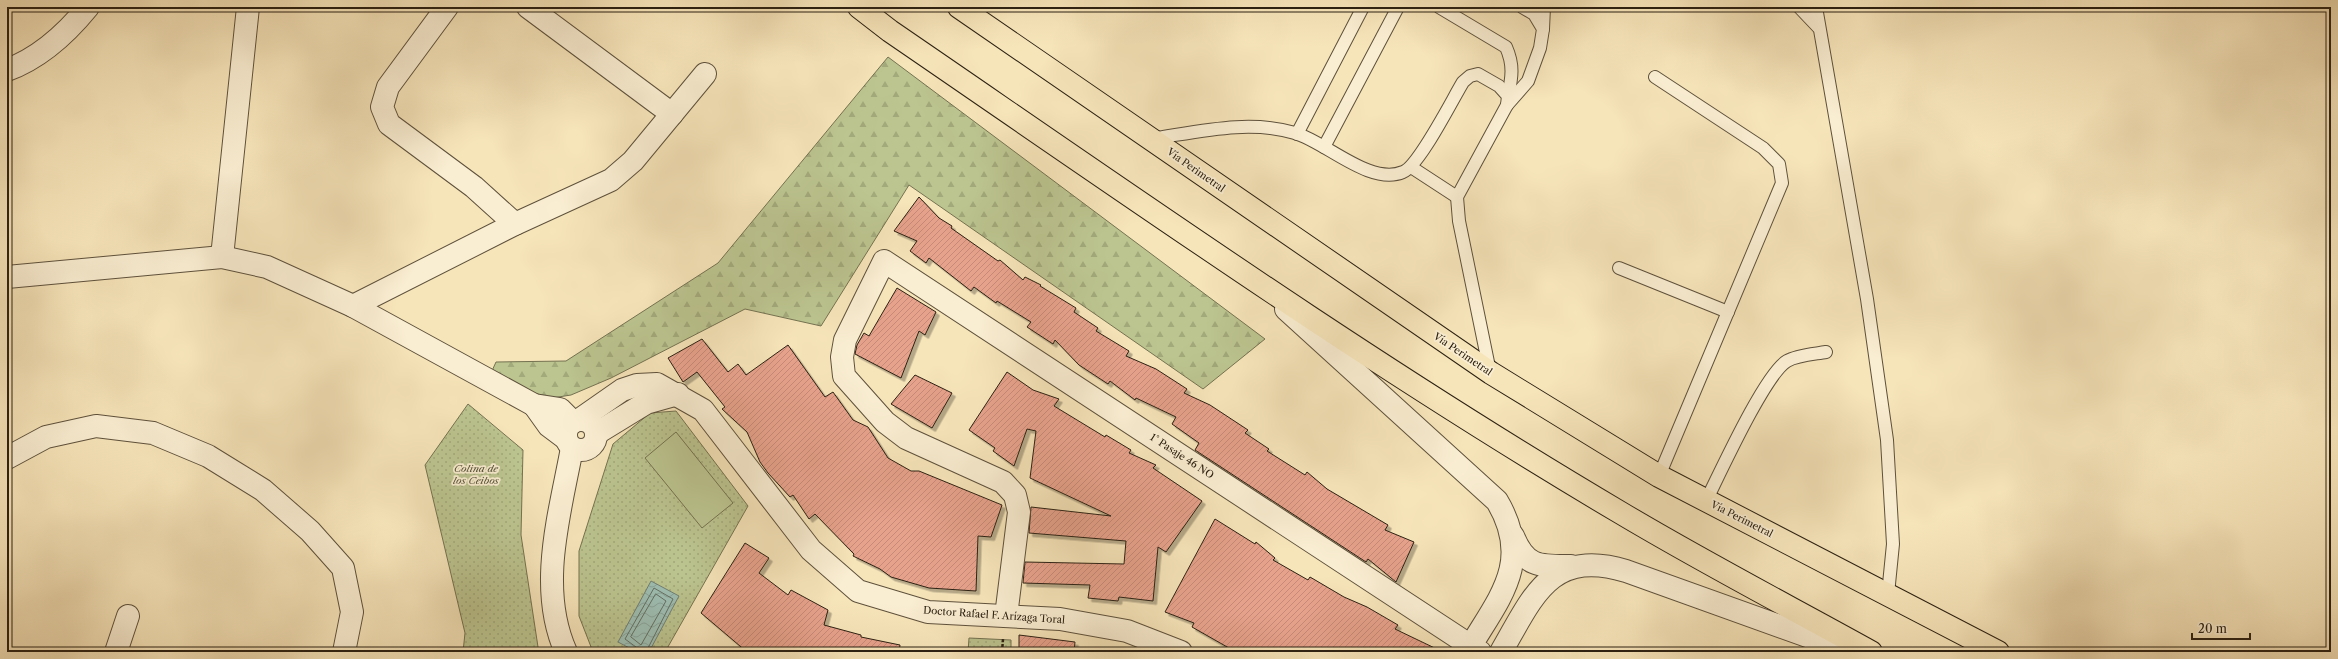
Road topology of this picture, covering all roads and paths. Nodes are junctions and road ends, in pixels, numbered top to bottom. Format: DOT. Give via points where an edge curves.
graph roads {
  1 [pos="88,7"];
  2 [pos="248,7"];
  3 [pos="447,7"];
  4 [pos="528,7"];
  5 [pos="859,7"];
  6 [pos="959,7"];
  7 [pos="1363,7"];
  8 [pos="1398,7"];
  9 [pos="1439,7"];
  10 [pos="1522,7"];
  11 [pos="1544,7"];
  12 [pos="1799,7"];
  13 [pos="1816,7"];
  14 [pos="1818,27"];
  15 [pos="1543,29"];
  16 [pos="7,70"];
  17 [pos="705,74"];
  18 [pos="1655,77"];
  19 [pos="1507,100"];
  20 [pos="672,114"];
  21 [pos="1297,134"];
  22 [pos="1150,138"];
  23 [pos="1324,147"];
  24 [pos="1412,168"];
  25 [pos="1456,196"];
  26 [pos="515,224"];
  27 [pos="222,257"];
  28 [pos="1619,268"];
  29 [pos="7,277"];
  30 [pos="1254,280"];
  31 [pos="352,306"];
  32 [pos="1728,312"];
  33 [pos="1826,352"];
  34 [pos="1490,373"];
  35 [pos="678,394"];
  36 [pos="572,432"];
  37 [pos="597,433"];
  38 [pos="7,458"];
  39 [pos="1659,476"];
  40 [pos="1706,501"];
  41 [pos="1510,529"];
  42 [pos="1585,566"];
  43 [pos="1888,594"];
  44 [pos="128,616"];
  45 [pos="1006,616"];
  46 [pos="1003,640"];
  47 [pos="1472,650"];
  48 [pos="116,652"];
  49 [pos="344,652"];
  50 [pos="566,652"];
  51 [pos="1002,652"];
  52 [pos="1181,652"];
  53 [pos="1501,652"];
  54 [pos="1852,652"];
  55 [pos="1871,652"];
  56 [pos="1998,652"];
  1 -- 16 [label="street" via="51,45 23,64"];
  2 -- 27 [label="street"];
  3 -- 26 [label="street" via="388,87 382,107 389,124 474,187"];
  4 -- 20 [label="street"];
  5 -- 30 [label="highway" via="890,32"];
  6 -- 22 [label="highway, Vía Perimetral"];
  7 -- 21 [label="lane"];
  8 -- 23 [label="lane"];
  9 -- 19 [label="lane" via="1506,47 1513,72"];
  10 -- 15 [label="lane" via="1534,14"];
  11 -- 15 [label="lane"];
  12 -- 14 [label="lane"];
  13 -- 14 [label="lane"];
  14 -- 43 [label="lane" via="1866,299 1886,440 1893,544"];
  15 -- 19 [label="lane" via="1540,48 1528,81"];
  17 -- 20 [label="street"];
  18 -- 32 [label="lane" via="1763,148 1778,164 1782,183"];
  19 -- 24 [label="lane" via="1499,86 1478,74 1470,76 1463,82"];
  19 -- 25 [label="lane"];
  20 -- 26 [label="street" via="633,161 611,180"];
  21 -- 22 [label="lane" via="1272,126 1255,126"];
  21 -- 23 [label="lane"];
  22 -- 34 [label="highway, Vía Perimetral"];
  23 -- 24 [label="lane" via="1377,175 1395,175"];
  24 -- 25 [label="lane"];
  25 -- 34 [label="lane"];
  26 -- 31 [label="street"];
  27 -- 29 [label="street"];
  27 -- 31 [label="street" via="267,267"];
  28 -- 32 [label="lane"];
  30 -- 41 [label="street" via="1497,501"];
  30 -- 55 [label="highway" via="1622,513"];
  31 -- 36 [label="street" via="534,405 549,426"];
  32 -- 39 [label="lane"];
  33 -- 40 [label="lane" via="1787,360 1775,372"];
  34 -- 39 [label="highway, Vía Perimetral"];
  35 -- 36 [label="street, Doctor Rafael F. Arízaga Toral" via="656,384 637,385 622,390"];
  35 -- 37 [label="street" via="646,403"];
  35 -- 45 [label="street, Doctor Rafael F. Arízaga Toral" via="703,410 811,550 858,591 928,612"];
  36 -- 37 [label="street" via="591,423"];
  36 -- 37 [label="street" via="583,451 589,449"];
  36 -- 50 [label="street" via="555,538 552,601 560,639"];
  38 -- 49 [label="street" via="46,437 96,426 153,433 208,456 263,490 310,531 343,568 352,612"];
  39 -- 40 [label="highway, Vía Perimetral"];
  40 -- 43 [label="highway, Vía Perimetral"];
  41 -- 42 [label="street" via="1518,548 1525,558 1533,563"];
  41 -- 47 [label="street" via="1513,540 1513,563 1506,585"];
  42 -- 53 [label="street" via="1570,568 1554,575 1532,598"];
  42 -- 54 [label="street" via="1608,566 1626,571"];
  43 -- 56 [label="highway, Vía Perimetral"];
  44 -- 48 [label="street"];
  45 -- 47 [label="street, 1° Pasaje 46 NO" via="1019,512 1015,495 1003,482 906,438 885,422 844,376 842,357 846,340 884,261"];
  45 -- 52 [label="street, Doctor Rafael F. Arízaga Toral" via="1060,619 1127,631"];
  46 -- 51 [label="path"];
}
